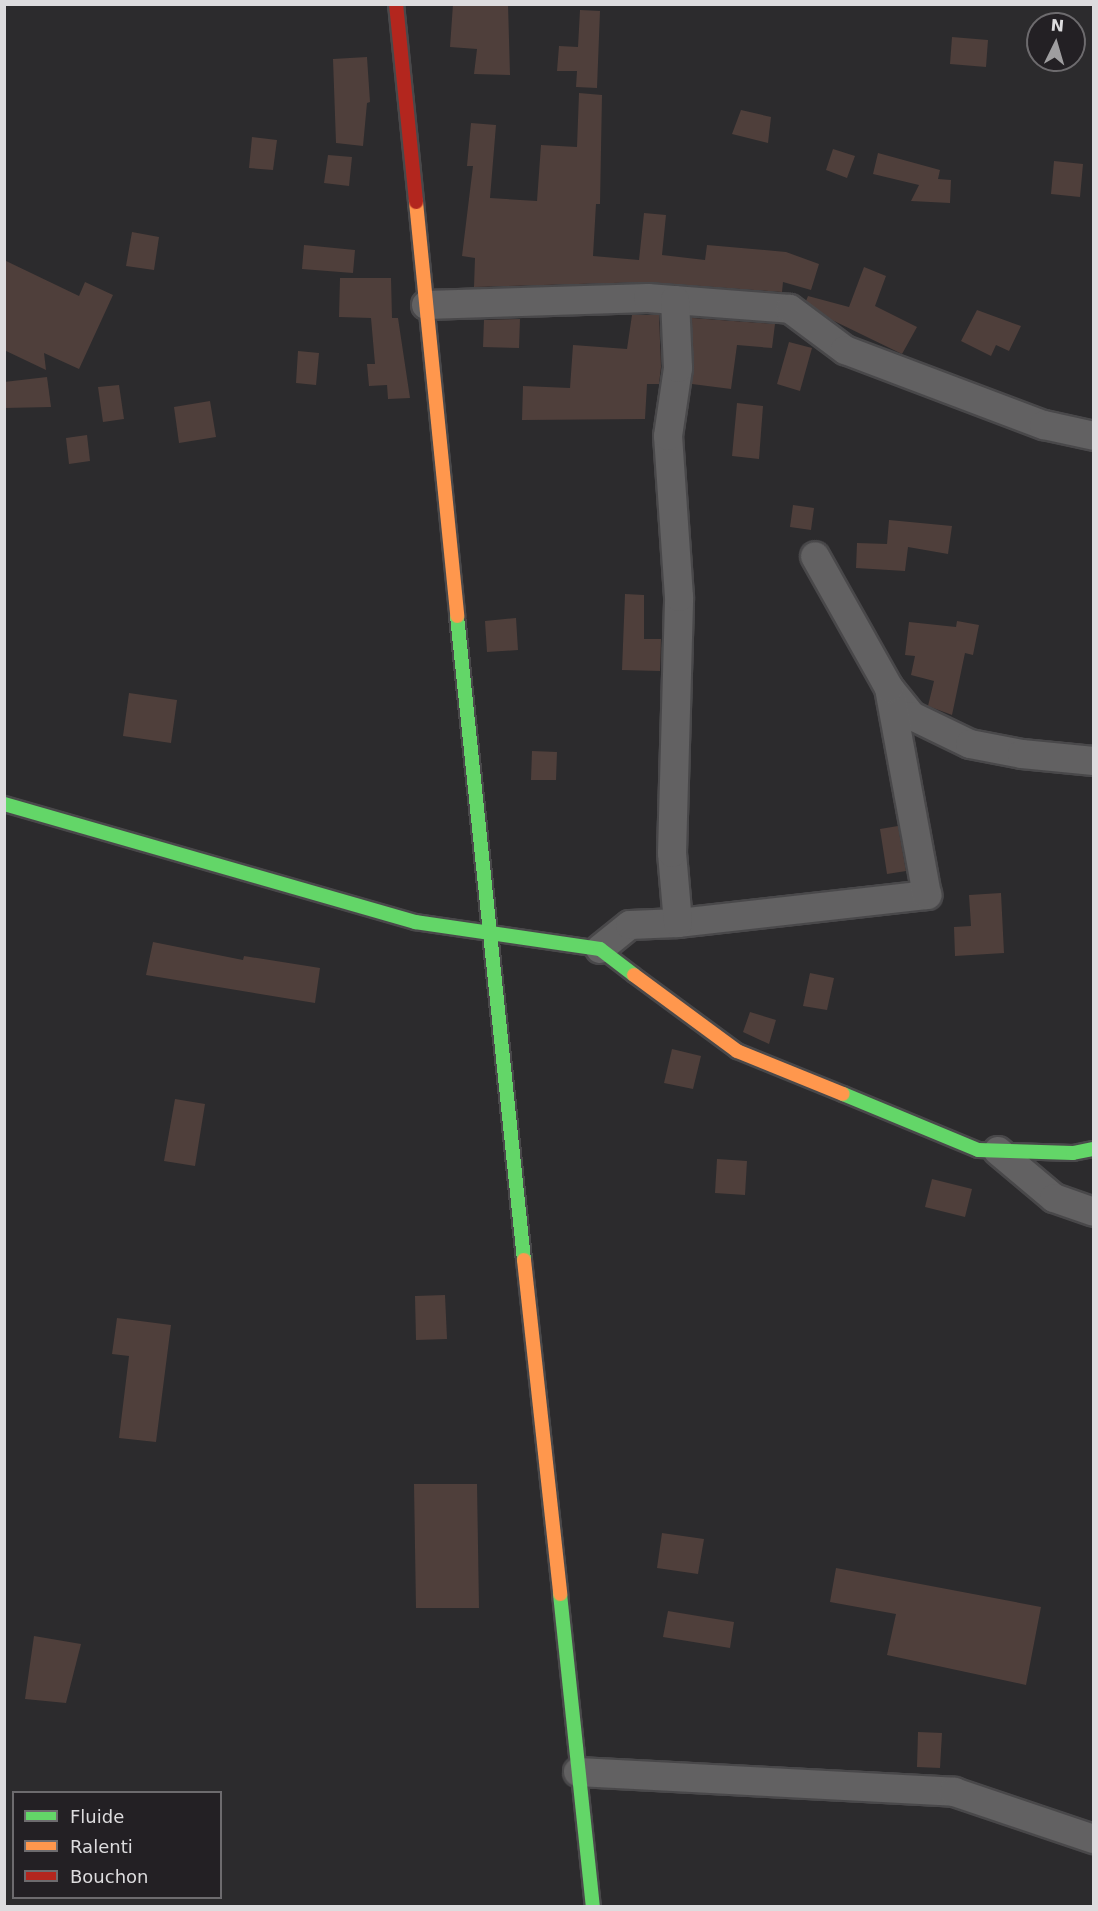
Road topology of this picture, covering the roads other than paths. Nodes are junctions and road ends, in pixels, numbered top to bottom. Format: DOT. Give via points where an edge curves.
graph roads {
  1 [pos="396,4"];
  2 [pos="675,300"];
  3 [pos="426,305"];
  4 [pos="1094,436"];
  5 [pos="815,556"];
  6 [pos="889,688"];
  7 [pos="1094,761"];
  8 [pos="4,804"];
  9 [pos="678,923"];
  10 [pos="489,934"];
  11 [pos="600,949"];
  12 [pos="1094,1149"];
  13 [pos="998,1151"];
  14 [pos="1094,1212"];
  15 [pos="578,1772"];
  16 [pos="1094,1839"];
  17 [pos="592,1906"];
  1 -- 3 [label="main road"];
  2 -- 3 [label="street"];
  2 -- 4 [label="street" via="790,309 844,350 1044,425"];
  2 -- 9 [label="street" via="678,368 668,436 679,597 672,853"];
  3 -- 10 [label="main road"];
  5 -- 6 [label="street"];
  6 -- 7 [label="street" via="912,716 970,744"];
  6 -- 9 [label="street" via="927,895"];
  8 -- 10 [label="main road" via="415,922"];
  9 -- 11 [label="street" via="630,925"];
  10 -- 11 [label="main road"];
  10 -- 15 [label="main road"];
  11 -- 13 [label="main road" via="737,1051 978,1150"];
  12 -- 13 [label="main road" via="1073,1153"];
  13 -- 14 [label="street" via="1054,1197"];
  15 -- 16 [label="street" via="954,1792"];
  15 -- 17 [label="main road"];
}
